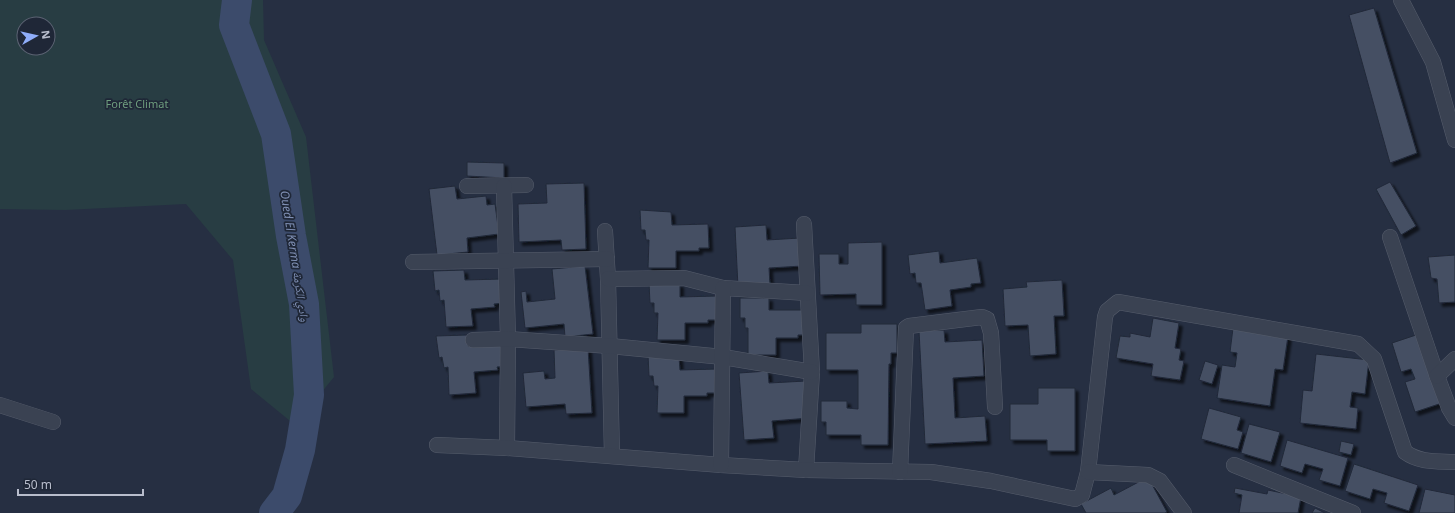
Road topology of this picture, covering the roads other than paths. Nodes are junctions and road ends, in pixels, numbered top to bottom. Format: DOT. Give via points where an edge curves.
graph roads {
  1 [pos="1401,0"];
  2 [pos="1455,140"];
  3 [pos="467,186"];
  4 [pos="504,186"];
  5 [pos="526,186"];
  6 [pos="804,224"];
  7 [pos="605,231"];
  8 [pos="1390,237"];
  9 [pos="607,259"];
  10 [pos="506,260"];
  11 [pos="413,262"];
  12 [pos="608,279"];
  13 [pos="723,288"];
  14 [pos="807,293"];
  15 [pos="508,339"];
  16 [pos="473,340"];
  17 [pos="610,346"];
  18 [pos="723,357"];
  19 [pos="1455,359"];
  20 [pos="812,372"];
  21 [pos="1437,376"];
  22 [pos="0,405"];
  23 [pos="995,407"];
  24 [pos="1455,418"];
  25 [pos="53,422"];
  26 [pos="437,445"];
  27 [pos="507,448"];
  28 [pos="612,456"];
  29 [pos="1455,462"];
  30 [pos="721,465"];
  31 [pos="1234,465"];
  32 [pos="806,470"];
  33 [pos="900,472"];
  34 [pos="1088,472"];
  35 [pos="1184,513"];
  36 [pos="1354,513"];
  1 -- 2 [label="street" via="1433,62"];
  3 -- 4 [label="street"];
  4 -- 5 [label="street"];
  4 -- 10 [label="street"];
  6 -- 14 [label="street"];
  7 -- 9 [label="street"];
  8 -- 21 [label="street"];
  9 -- 10 [label="street"];
  9 -- 12 [label="street"];
  10 -- 11 [label="street"];
  10 -- 15 [label="street"];
  12 -- 13 [label="street" via="684,278"];
  12 -- 17 [label="street"];
  13 -- 14 [label="street"];
  13 -- 18 [label="street"];
  14 -- 20 [label="street"];
  15 -- 16 [label="street"];
  15 -- 17 [label="street"];
  15 -- 27 [label="street"];
  17 -- 18 [label="street"];
  17 -- 28 [label="street"];
  18 -- 20 [label="street"];
  18 -- 30 [label="street"];
  19 -- 21 [label="street"];
  20 -- 32 [label="street"];
  21 -- 24 [label="street"];
  22 -- 25 [label="street"];
  23 -- 33 [label="street" via="991,333 987,319 982,317 906,328"];
  26 -- 27 [label="street"];
  27 -- 28 [label="street"];
  28 -- 30 [label="street"];
  29 -- 34 [label="street" via="1421,461 1405,452 1374,359 1358,344 1118,302 1107,311 1105,317"];
  30 -- 32 [label="street"];
  31 -- 36 [label="street"];
  32 -- 33 [label="street"];
  33 -- 34 [label="street" via="931,472 991,481 1075,499 1082,495"];
  34 -- 35 [label="street" via="1148,475 1160,481"];
}
